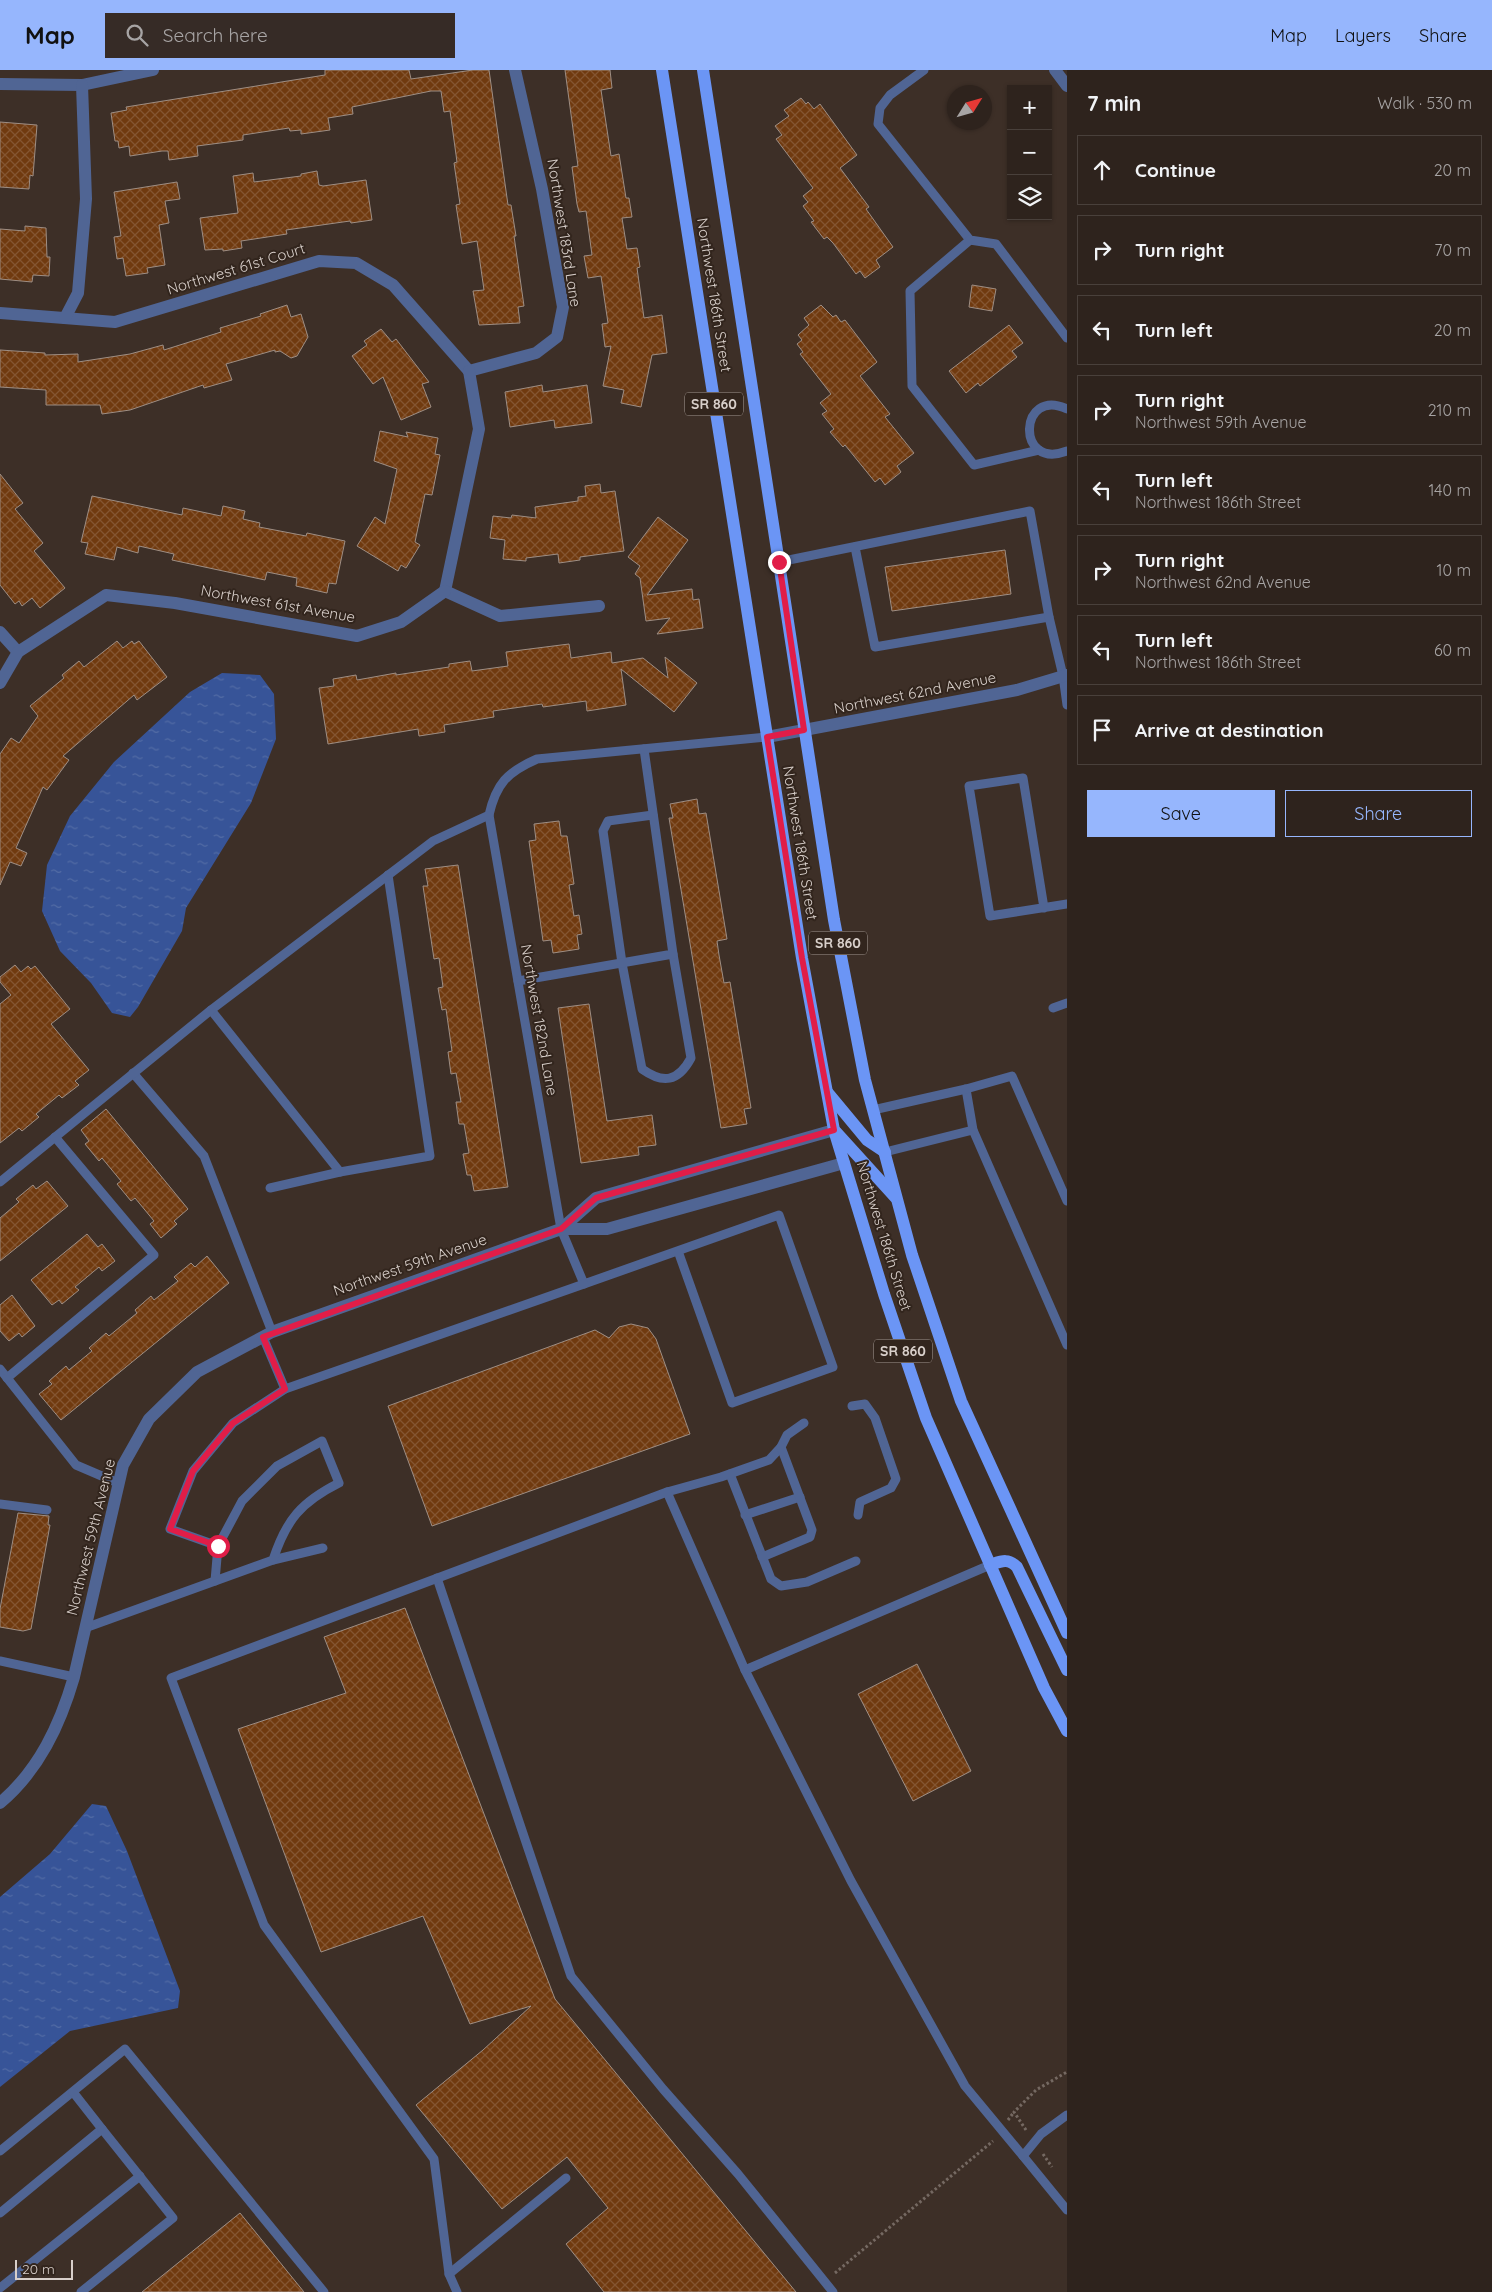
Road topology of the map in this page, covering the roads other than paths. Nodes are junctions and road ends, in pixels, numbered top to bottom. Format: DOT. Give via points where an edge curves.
graph roads {
  1 [pos="152,70"];
  2 [pos="516,70"];
  3 [pos="662,70"];
  4 [pos="703,70"];
  5 [pos="924,70"];
  6 [pos="1055,70"];
  7 [pos="0,84"];
  8 [pos="82,86"];
  9 [pos="1067,86"];
  10 [pos="970,240"];
  11 [pos="0,314"];
  12 [pos="65,318"];
  13 [pos="1067,338"];
  14 [pos="469,371"];
  15 [pos="1067,409"];
  16 [pos="1039,450"];
  17 [pos="1067,451"];
  18 [pos="855,547"];
  19 [pos="779,562"];
  20 [pos="445,590"];
  21 [pos="599,606"];
  22 [pos="1049,617"];
  23 [pos="0,632"];
  24 [pos="18,652"];
  25 [pos="1065,675"];
  26 [pos="0,683"];
  27 [pos="1067,705"];
  28 [pos="804,730"];
  29 [pos="767,737"];
  30 [pos="644,749"];
  31 [pos="489,815"];
  32 [pos="653,815"];
  33 [pos="388,875"];
  34 [pos="1067,904"];
  35 [pos="1044,908"];
  36 [pos="672,954"];
  37 [pos="622,963"];
  38 [pos="518,981"];
  39 [pos="1067,1003"];
  40 [pos="1053,1008"];
  41 [pos="211,1010"];
  42 [pos="133,1073"];
  43 [pos="966,1089"];
  44 [pos="826,1091"];
  45 [pos="873,1110"];
  46 [pos="834,1130"];
  47 [pos="973,1130"];
  48 [pos="55,1137"];
  49 [pos="885,1152"];
  50 [pos="844,1163"];
  51 [pos="340,1172"];
  52 [pos="0,1182"];
  53 [pos="270,1188"];
  54 [pos="897,1198"];
  55 [pos="1067,1201"];
  56 [pos="561,1229"];
  57 [pos="678,1251"];
  58 [pos="584,1284"];
  59 [pos="267,1334"];
  60 [pos="1067,1345"];
  61 [pos="0,1369"];
  62 [pos="6,1378"];
  63 [pos="285,1389"];
  64 [pos="852,1406"];
  65 [pos="804,1423"];
  66 [pos="781,1447"];
  67 [pos="730,1474"];
  68 [pos="118,1483"];
  69 [pos="667,1492"];
  70 [pos="800,1497"];
  71 [pos="0,1505"];
  72 [pos="47,1510"];
  73 [pos="745,1515"];
  74 [pos="858,1515"];
  75 [pos="218,1546"];
  76 [pos="323,1548"];
  77 [pos="762,1557"];
  78 [pos="272,1560"];
  79 [pos="856,1561"];
  80 [pos="990,1565"];
  81 [pos="437,1578"];
  82 [pos="215,1581"];
  83 [pos="85,1628"];
  84 [pos="1067,1633"];
  85 [pos="0,1661"];
  86 [pos="745,1670"];
  87 [pos="1067,1670"];
  88 [pos="74,1677"];
  89 [pos="1067,1731"];
  90 [pos="0,1803"];
  91 [pos="73,2092"];
  92 [pos="1067,2115"];
  93 [pos="102,2129"];
  94 [pos="0,2151"];
  95 [pos="1023,2156"];
  96 [pos="140,2176"];
  97 [pos="566,2178"];
  98 [pos="1067,2210"];
  99 [pos="0,2212"];
  100 [pos="449,2274"];
  101 [pos="0,2288"];
  102 [pos="81,2292"];
  103 [pos="324,2292"];
  104 [pos="457,2292"];
  105 [pos="833,2292"];
  1 -- 8 [label="street"];
  2 -- 14 [label="street, Northwest 183rd Lane" via="563,307 557,337 536,353"];
  3 -- 29 [label="main road, Northwest 186th Street / SR 860"];
  4 -- 19 [label="main road, Northwest 186th Street / SR 860"];
  5 -- 10 [label="lane" via="890,95 880,108 878,124"];
  6 -- 9 [label="street"];
  7 -- 8 [label="street"];
  8 -- 12 [label="street" via="86,199 78,293"];
  10 -- 13 [label="lane" via="996,244"];
  10 -- 16 [label="lane" via="910,291 912,386 974,465"];
  11 -- 12 [label="street, Northwest 61st Court"];
  12 -- 14 [label="street, Northwest 61st Court" via="116,322 319,261 356,263 393,285"];
  14 -- 20 [label="street" via="479,429"];
  15 -- 16 [label="lane" via="1049,405 1033,415 1029,434"];
  16 -- 17 [label="lane" via="1048,454"];
  18 -- 19 [label="lane"];
  18 -- 22 [label="lane" via="875,647"];
  18 -- 22 [label="lane" via="1030,511"];
  19 -- 28 [label="main road, Northwest 186th Street / SR 860"];
  20 -- 21 [label="street" via="500,616"];
  20 -- 24 [label="street, Northwest 61st Avenue" via="401,622 357,636 175,603 106,595"];
  22 -- 25 [label="lane"];
  23 -- 24 [label="street"];
  24 -- 26 [label="street, Northwest 61st Avenue"];
  25 -- 27 [label="lane"];
  25 -- 28 [label="street, Northwest 62nd Avenue" via="1017,690"];
  28 -- 29 [label="street, Northwest 62nd Avenue"];
  28 -- 45 [label="main road, Northwest 186th Street / SR 860" via="834,920"];
  29 -- 30 [label="lane"];
  29 -- 44 [label="main road, Northwest 186th Street / SR 860"];
  30 -- 31 [label="lane" via="537,759 518,767 493,796"];
  30 -- 32 [label="lane"];
  31 -- 33 [label="lane" via="433,841"];
  31 -- 38 [label="lane, Northwest 182nd Lane"];
  32 -- 36 [label="lane"];
  32 -- 37 [label="lane" via="608,821 603,831"];
  33 -- 41 [label="lane"];
  33 -- 51 [label="lane" via="430,1156"];
  34 -- 35 [label="lane"];
  35 -- 35 [label="lane" via="990,916 970,786 1023,778"];
  36 -- 37 [label="lane"];
  36 -- 37 [label="lane" via="690,1058 683,1072 666,1079 654,1077 642,1068"];
  37 -- 38 [label="lane"];
  38 -- 56 [label="lane, Northwest 182nd Lane"];
  39 -- 40 [label="lane"];
  41 -- 42 [label="lane"];
  41 -- 51 [label="lane"];
  42 -- 48 [label="lane"];
  42 -- 59 [label="lane" via="204,1156"];
  43 -- 45 [label="lane"];
  43 -- 47 [label="lane"];
  43 -- 55 [label="lane" via="1012,1076"];
  44 -- 46 [label="main road, Northwest 186th Street / SR 860"];
  44 -- 49 [label="main road" via="866,1140"];
  45 -- 49 [label="main road, Northwest 186th Street / SR 860"];
  46 -- 50 [label="main road, Northwest 186th Street / SR 860"];
  46 -- 54 [label="main road"];
  46 -- 56 [label="street, Northwest 59th Avenue" via="596,1198"];
  47 -- 49 [label="lane"];
  47 -- 60 [label="lane"];
  48 -- 52 [label="lane"];
  48 -- 62 [label="lane" via="154,1255"];
  49 -- 54 [label="main road, Northwest 186th Street / SR 860"];
  50 -- 56 [label="street, Northwest 59th Avenue" via="607,1229"];
  50 -- 80 [label="main road, Northwest 186th Street / SR 860" via="926,1418"];
  51 -- 53 [label="lane"];
  54 -- 84 [label="main road, Northwest 186th Street / SR 860" via="912,1255 961,1401"];
  56 -- 58 [label="lane, Northwest 182nd Lane"];
  56 -- 59 [label="street, Northwest 59th Avenue"];
  57 -- 57 [label="lane" via="779,1215 833,1367 732,1402"];
  57 -- 58 [label="lane"];
  58 -- 63 [label="lane"];
  59 -- 63 [label="lane"];
  59 -- 68 [label="street, Northwest 59th Avenue" via="197,1372 156,1412 123,1464"];
  61 -- 62 [label="lane"];
  62 -- 68 [label="lane" via="76,1465"];
  63 -- 75 [label="lane" via="233,1423 193,1471 170,1529"];
  64 -- 74 [label="lane" via="865,1404 875,1418 896,1479 891,1488 860,1502"];
  65 -- 66 [label="lane" via="787,1435"];
  66 -- 67 [label="lane" via="769,1460"];
  66 -- 70 [label="lane"];
  67 -- 69 [label="lane"];
  67 -- 73 [label="lane"];
  68 -- 83 [label="street, Northwest 59th Avenue"];
  69 -- 81 [label="lane"];
  69 -- 86 [label="lane"];
  70 -- 73 [label="lane"];
  70 -- 77 [label="lane" via="812,1530 810,1537"];
  71 -- 72 [label="lane"];
  73 -- 77 [label="lane"];
  75 -- 78 [label="lane" via="242,1501 277,1466 322,1441 339,1483 315,1495 295,1513 281,1535"];
  75 -- 82 [label="lane"];
  76 -- 78 [label="lane"];
  77 -- 79 [label="lane" via="771,1579 780,1586 807,1582"];
  78 -- 82 [label="lane"];
  80 -- 86 [label="lane"];
  80 -- 87 [label="main road" via="1005,1560 1017,1567"];
  80 -- 89 [label="main road, Northwest 186th Street / SR 860" via="1044,1688"];
  81 -- 100 [label="lane" via="171,1678 264,1925 434,2159"];
  81 -- 105 [label="lane" via="571,1976"];
  82 -- 83 [label="lane"];
  83 -- 88 [label="street, Northwest 59th Avenue"];
  85 -- 88 [label="lane"];
  86 -- 95 [label="lane" via="821,1824 965,2086"];
  88 -- 90 [label="street, Northwest 59th Avenue" via="48,1746 28,1774"];
  91 -- 93 [label="lane"];
  91 -- 94 [label="lane"];
  91 -- 103 [label="lane" via="126,2049"];
  92 -- 95 [label="lane" via="1041,2134"];
  93 -- 96 [label="lane"];
  93 -- 99 [label="lane"];
  95 -- 98 [label="lane"];
  96 -- 101 [label="lane"];
  96 -- 102 [label="lane" via="173,2218"];
  97 -- 100 [label="lane"];
  100 -- 104 [label="lane"];
}
